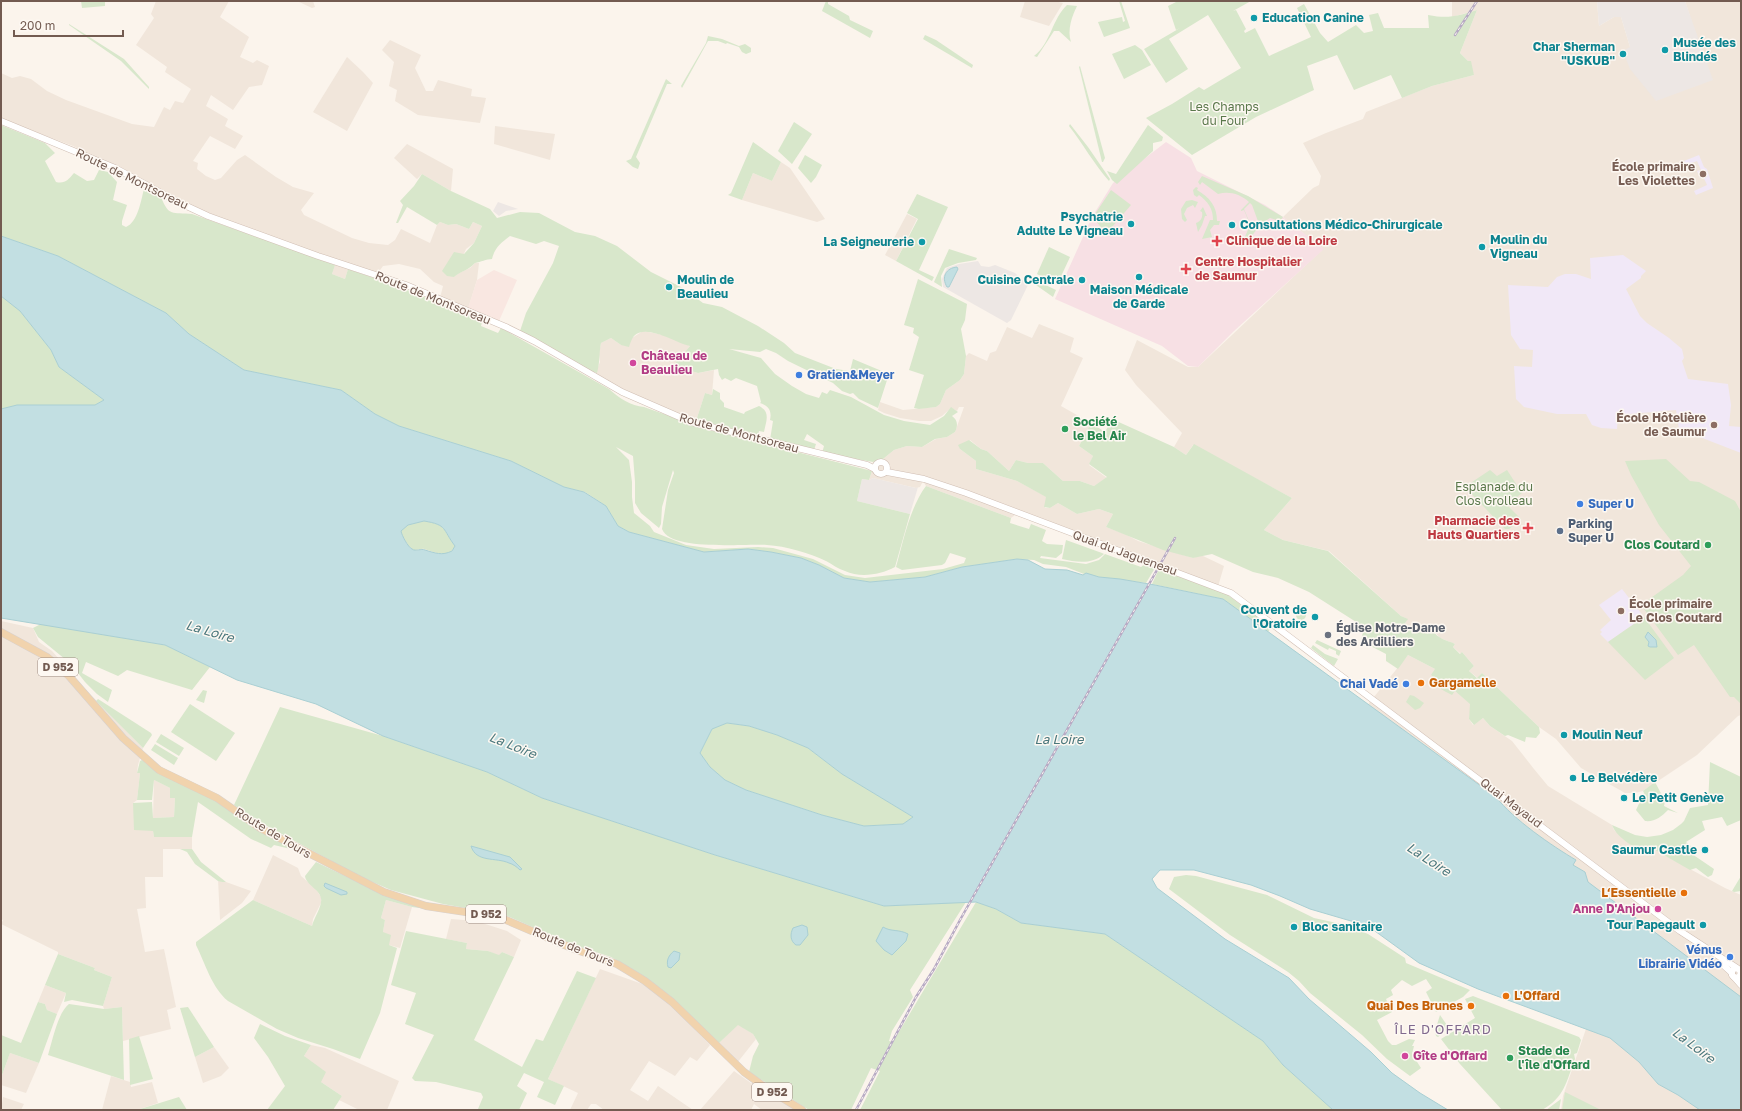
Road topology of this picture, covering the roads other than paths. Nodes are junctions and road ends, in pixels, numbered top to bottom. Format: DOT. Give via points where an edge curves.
graph roads {
  1 [pos="1,121"];
  2 [pos="875,467"];
  3 [pos="887,469"];
  4 [pos="1,632"];
  5 [pos="1336,672"];
  6 [pos="1686,936"];
  7 [pos="1736,977"];
  8 [pos="1741,985"];
  9 [pos="802,1110"];
  1 -- 2 [label="main road, Route de Montsoreau" via="115,168 208,216 406,285 506,327 605,383 685,420"];
  2 -- 3 [label="main road" via="881,462 885,463"];
  2 -- 3 [label="main road" via="881,475"];
  3 -- 5 [label="main road, Quai du Jagueneau" via="966,494 1233,594"];
  4 -- 9 [label="main road, Route de Tours / D 952" via="47,657 69,676 104,716 143,753 184,781 217,798 260,828 384,892 426,906 499,917 574,950 617,964 672,1002 744,1072"];
  5 -- 6 [label="main road, Quai Mayaud"];
  6 -- 7 [label="main road, Quai Mayaud" via="1727,967"];
  6 -- 7 [label="main road, Quai Mayaud" via="1737,968 1741,972"];
  7 -- 8 [label="main road"];
}
